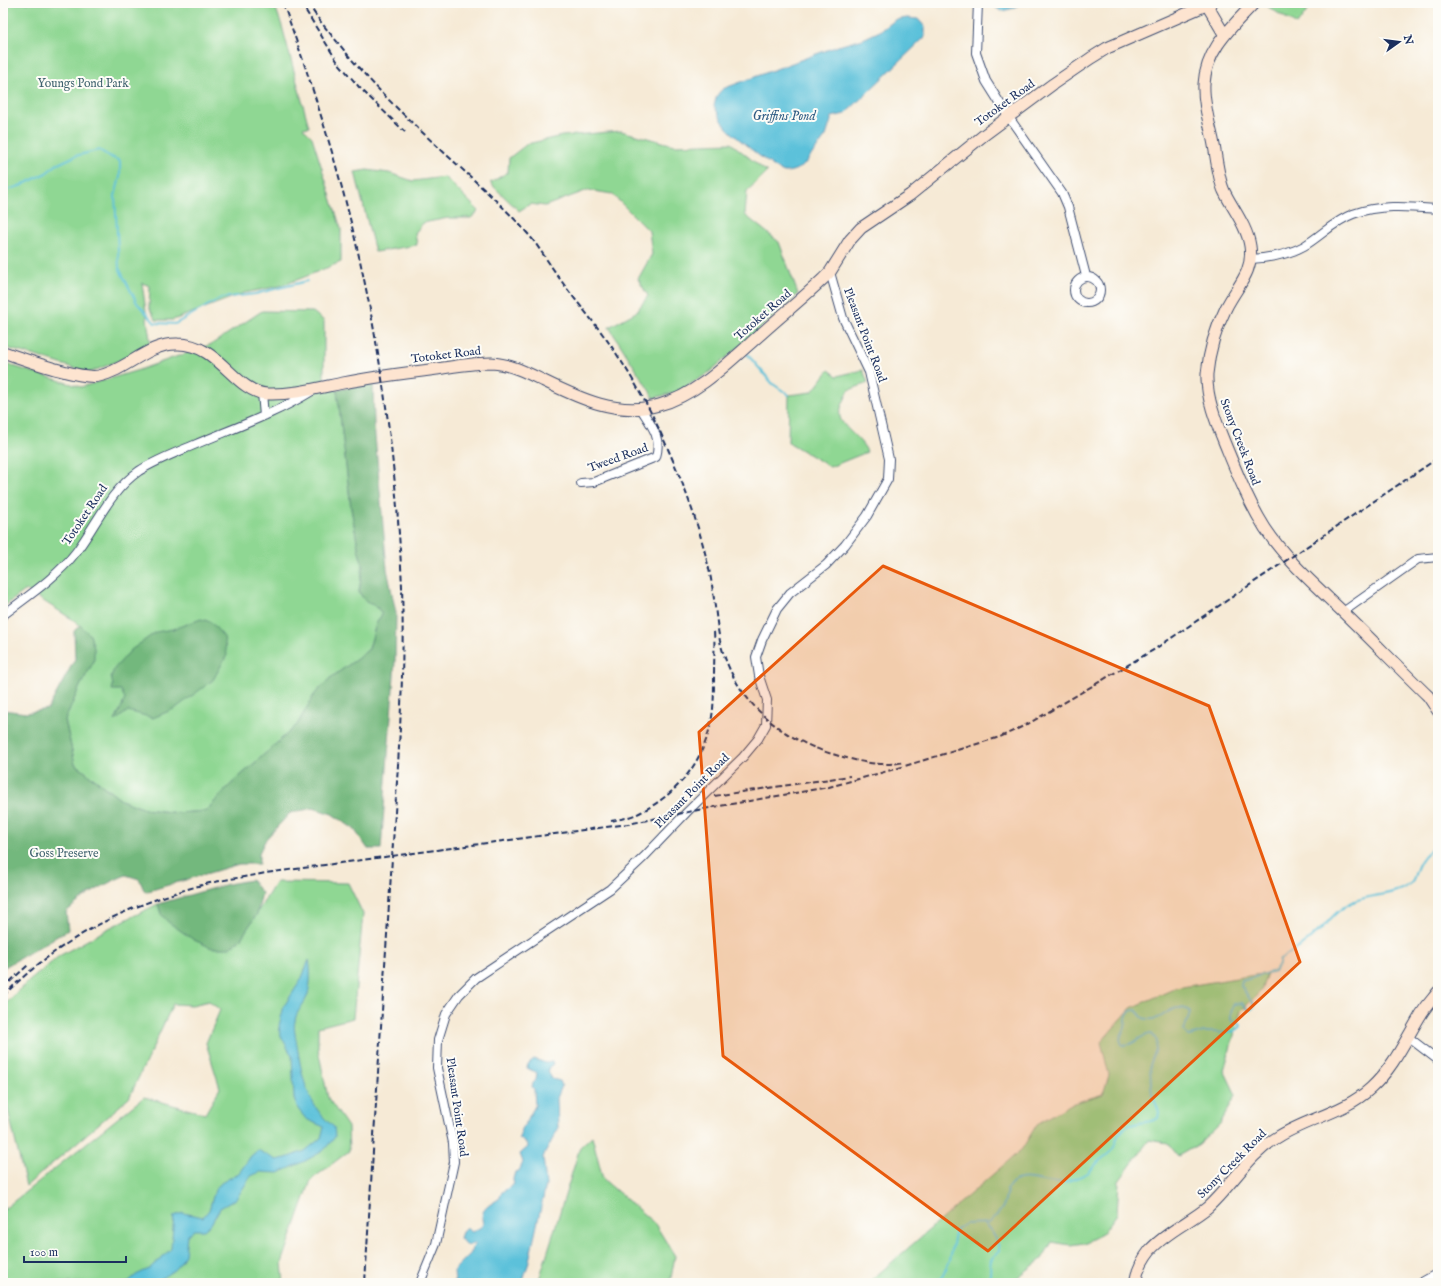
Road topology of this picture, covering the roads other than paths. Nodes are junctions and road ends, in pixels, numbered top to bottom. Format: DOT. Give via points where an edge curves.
graph roads {
  1 [pos="978,3"];
  2 [pos="1254,3"];
  3 [pos="1209,4"];
  4 [pos="1224,34"];
  5 [pos="1008,116"];
  6 [pos="1438,209"];
  7 [pos="1251,259"];
  8 [pos="830,272"];
  9 [pos="1086,276"];
  10 [pos="3,352"];
  11 [pos="318,388"];
  12 [pos="262,394"];
  13 [pos="640,409"];
  14 [pos="264,416"];
  15 [pos="581,482"];
  16 [pos="1438,558"];
  17 [pos="1343,612"];
  18 [pos="3,615"];
  19 [pos="1438,711"];
  20 [pos="1438,992"];
  21 [pos="1408,1038"];
  22 [pos="1438,1060"];
  23 [pos="1438,1273"];
  24 [pos="420,1283"];
  25 [pos="1135,1283"];
  26 [pos="1420,1283"];
  1 -- 5 [label="street" via="976,53 986,81"];
  2 -- 4 [label="main road, Stony Creek Road"];
  3 -- 4 [label="main road"];
  3 -- 5 [label="main road, Totoket Road" via="1099,52"];
  4 -- 7 [label="main road, Stony Creek Road" via="1213,50 1206,71 1206,107 1223,189 1246,233"];
  5 -- 8 [label="main road, Totoket Road" via="910,195 860,228"];
  5 -- 9 [label="street" via="1062,193"];
  6 -- 7 [label="street" via="1378,208 1361,211 1340,220 1294,251 1268,258"];
  7 -- 17 [label="main road, Stony Creek Road" via="1247,273 1226,307 1217,328 1208,362 1210,400 1239,478 1266,529 1288,559"];
  8 -- 13 [label="main road, Totoket Road" via="750,344 698,386 668,402"];
  8 -- 24 [label="street, Pleasant Point Road" via="844,318 869,372 888,459 888,479 867,516 845,545 826,565 790,593 778,609 762,640 756,657 767,700 767,719 758,739 610,889 476,978 459,995 446,1014 438,1040 437,1068 453,1143 454,1162 436,1244"];
  10 -- 12 [label="main road" via="73,374 91,377 112,371 161,346 187,344 214,357 249,388"];
  11 -- 12 [label="main road"];
  11 -- 13 [label="main road, Totoket Road" via="365,379 492,363 514,367 594,403"];
  11 -- 14 [label="street, Totoket Road"];
  12 -- 14 [label="street"];
  13 -- 15 [label="street, Tweed Road" via="656,432 659,450 656,457 594,482"];
  14 -- 18 [label="street, Totoket Road" via="172,454 134,475 110,500 67,563"];
  16 -- 17 [label="street" via="1418,559"];
  17 -- 19 [label="main road, Stony Creek Road" via="1428,696"];
  20 -- 21 [label="main road, Stony Creek Road"];
  21 -- 22 [label="street"];
  21 -- 25 [label="main road, Stony Creek Road" via="1391,1066 1372,1088 1338,1110 1278,1137 1263,1148 1208,1206 1153,1248 1142,1262"];
  23 -- 26 [label="street"];
}
